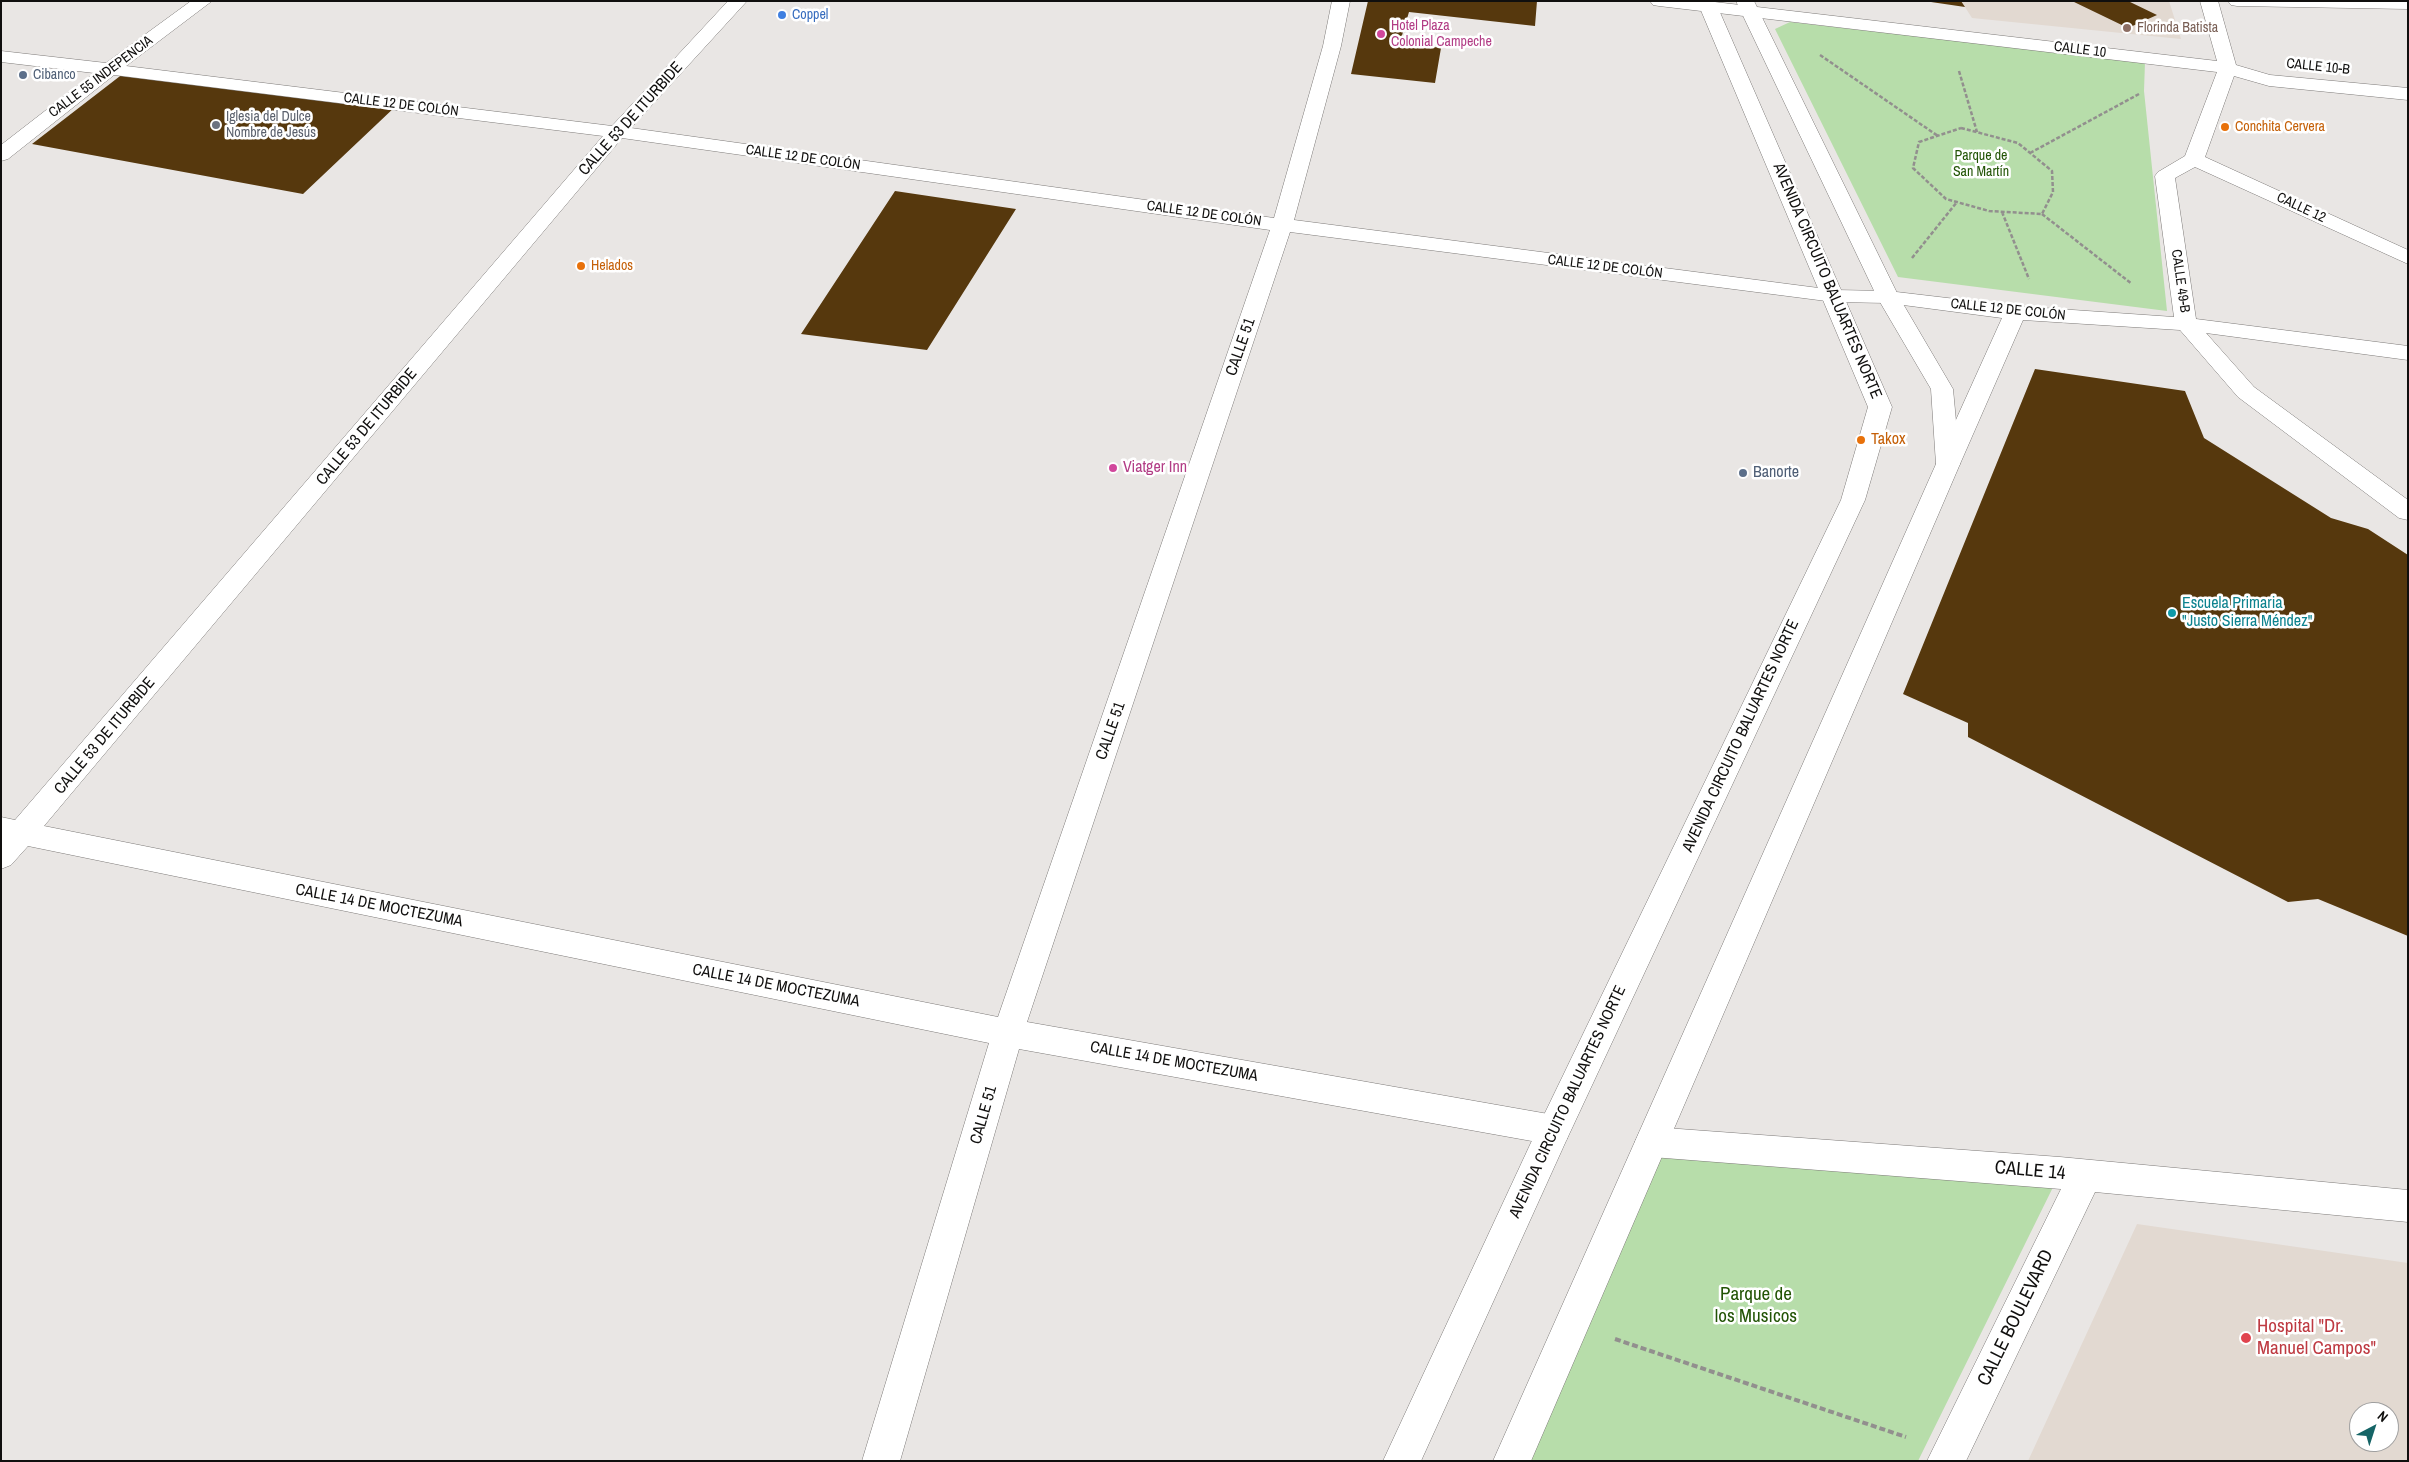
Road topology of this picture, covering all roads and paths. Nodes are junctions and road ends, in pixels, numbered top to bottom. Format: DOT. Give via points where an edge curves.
graph roads {
  1 [pos="203,1"];
  2 [pos="738,1"];
  3 [pos="1342,1"];
  4 [pos="1658,1"];
  5 [pos="2209,1"];
  6 [pos="2237,1"];
  7 [pos="1708,4"];
  8 [pos="2408,4"];
  9 [pos="1748,6"];
  10 [pos="1812,50"];
  11 [pos="1,56"];
  12 [pos="2278,63"];
  13 [pos="2228,68"];
  14 [pos="109,70"];
  15 [pos="1959,70"];
  16 [pos="2144,91"];
  17 [pos="2408,94"];
  18 [pos="617,132"];
  19 [pos="1977,132"];
  20 [pos="1938,136"];
  21 [pos="2030,154"];
  22 [pos="1,155"];
  23 [pos="2194,158"];
  24 [pos="1957,202"];
  25 [pos="2002,212"];
  26 [pos="2042,214"];
  27 [pos="1282,225"];
  28 [pos="2408,258"];
  29 [pos="1910,261"];
  30 [pos="2031,285"];
  31 [pos="2135,287"];
  32 [pos="1834,296"];
  33 [pos="1888,297"];
  34 [pos="2015,313"];
  35 [pos="2186,324"];
  36 [pos="2408,353"];
  37 [pos="1948,464"];
  38 [pos="2408,512"];
  39 [pos="11,832"];
  40 [pos="1,857"];
  41 [pos="1008,1033"];
  42 [pos="1554,1130"];
  43 [pos="1652,1142"];
  44 [pos="2085,1176"];
  45 [pos="2408,1206"];
  46 [pos="1572,1324"];
  47 [pos="1948,1457"];
  48 [pos="881,1461"];
  49 [pos="1402,1461"];
  50 [pos="1512,1461"];
  1 -- 14 [label="street, CALLE 55 INDEPENCIA"];
  2 -- 18 [label="street, CALLE 53 DE ITURBIDE"];
  3 -- 27 [label="street, CALLE 51"];
  4 -- 7 [label="street, CALLE 10"];
  5 -- 13 [label="street"];
  6 -- 8 [label="street"];
  7 -- 9 [label="street, CALLE 10"];
  7 -- 32 [label="street, AVENIDA CIRCUITO BALUARTES NORTE"];
  9 -- 13 [label="street, CALLE 10"];
  9 -- 33 [label="street"];
  10 -- 20 [label="path"];
  11 -- 14 [label="street, CALLE 12 DE COLÓN"];
  12 -- 13 [label="street, CALLE 10-B"];
  13 -- 17 [label="street, CALLE 10" via="2269,80"];
  13 -- 23 [label="street"];
  14 -- 18 [label="street, CALLE 12 DE COLÓN"];
  14 -- 22 [label="street, CALLE 55 INDEPENCIA"];
  15 -- 19 [label="path"];
  16 -- 21 [label="path"];
  18 -- 27 [label="street, CALLE 12 DE COLÓN"];
  18 -- 39 [label="street, CALLE 53 DE ITURBIDE"];
  19 -- 20 [label="path" via="1961,128"];
  19 -- 21 [label="path" via="2018,143"];
  20 -- 24 [label="path" via="1920,142 1913,168 1946,199"];
  21 -- 26 [label="path" via="2052,171 2053,192"];
  23 -- 28 [label="street, CALLE 12"];
  23 -- 35 [label="street, CALLE 49-B" via="2165,176"];
  24 -- 25 [label="path"];
  24 -- 29 [label="path"];
  25 -- 26 [label="path"];
  25 -- 30 [label="path"];
  26 -- 31 [label="path"];
  27 -- 32 [label="street, CALLE 12 DE COLÓN"];
  27 -- 41 [label="street, CALLE 51"];
  32 -- 33 [label="street, CALLE 12 DE COLÓN"];
  32 -- 42 [label="street, AVENIDA CIRCUITO BALUARTES NORTE" via="1880,407 1853,500"];
  33 -- 34 [label="street, CALLE 12 DE COLÓN"];
  33 -- 37 [label="street" via="1942,389"];
  34 -- 35 [label="street, CALLE 12 DE COLÓN"];
  34 -- 37 [label="street"];
  35 -- 36 [label="street, CALLE 12 DE COLÓN"];
  35 -- 38 [label="street, CALLE 49-B" via="2246,392"];
  37 -- 43 [label="street"];
  39 -- 40 [label="street, CALLE 53 DE ITURBIDE"];
  39 -- 41 [label="street, CALLE 14 DE MOCTEZUMA"];
  41 -- 42 [label="street, CALLE 14 DE MOCTEZUMA"];
  41 -- 48 [label="street, CALLE 51"];
  42 -- 49 [label="street, AVENIDA CIRCUITO BALUARTES NORTE"];
  43 -- 44 [label="street, CALLE 14"];
  43 -- 46 [label="street"];
  44 -- 45 [label="street, CALLE 14"];
  44 -- 47 [label="street, CALLE BOULEVARD"];
  46 -- 47 [label="path"];
  46 -- 50 [label="street"];
}
